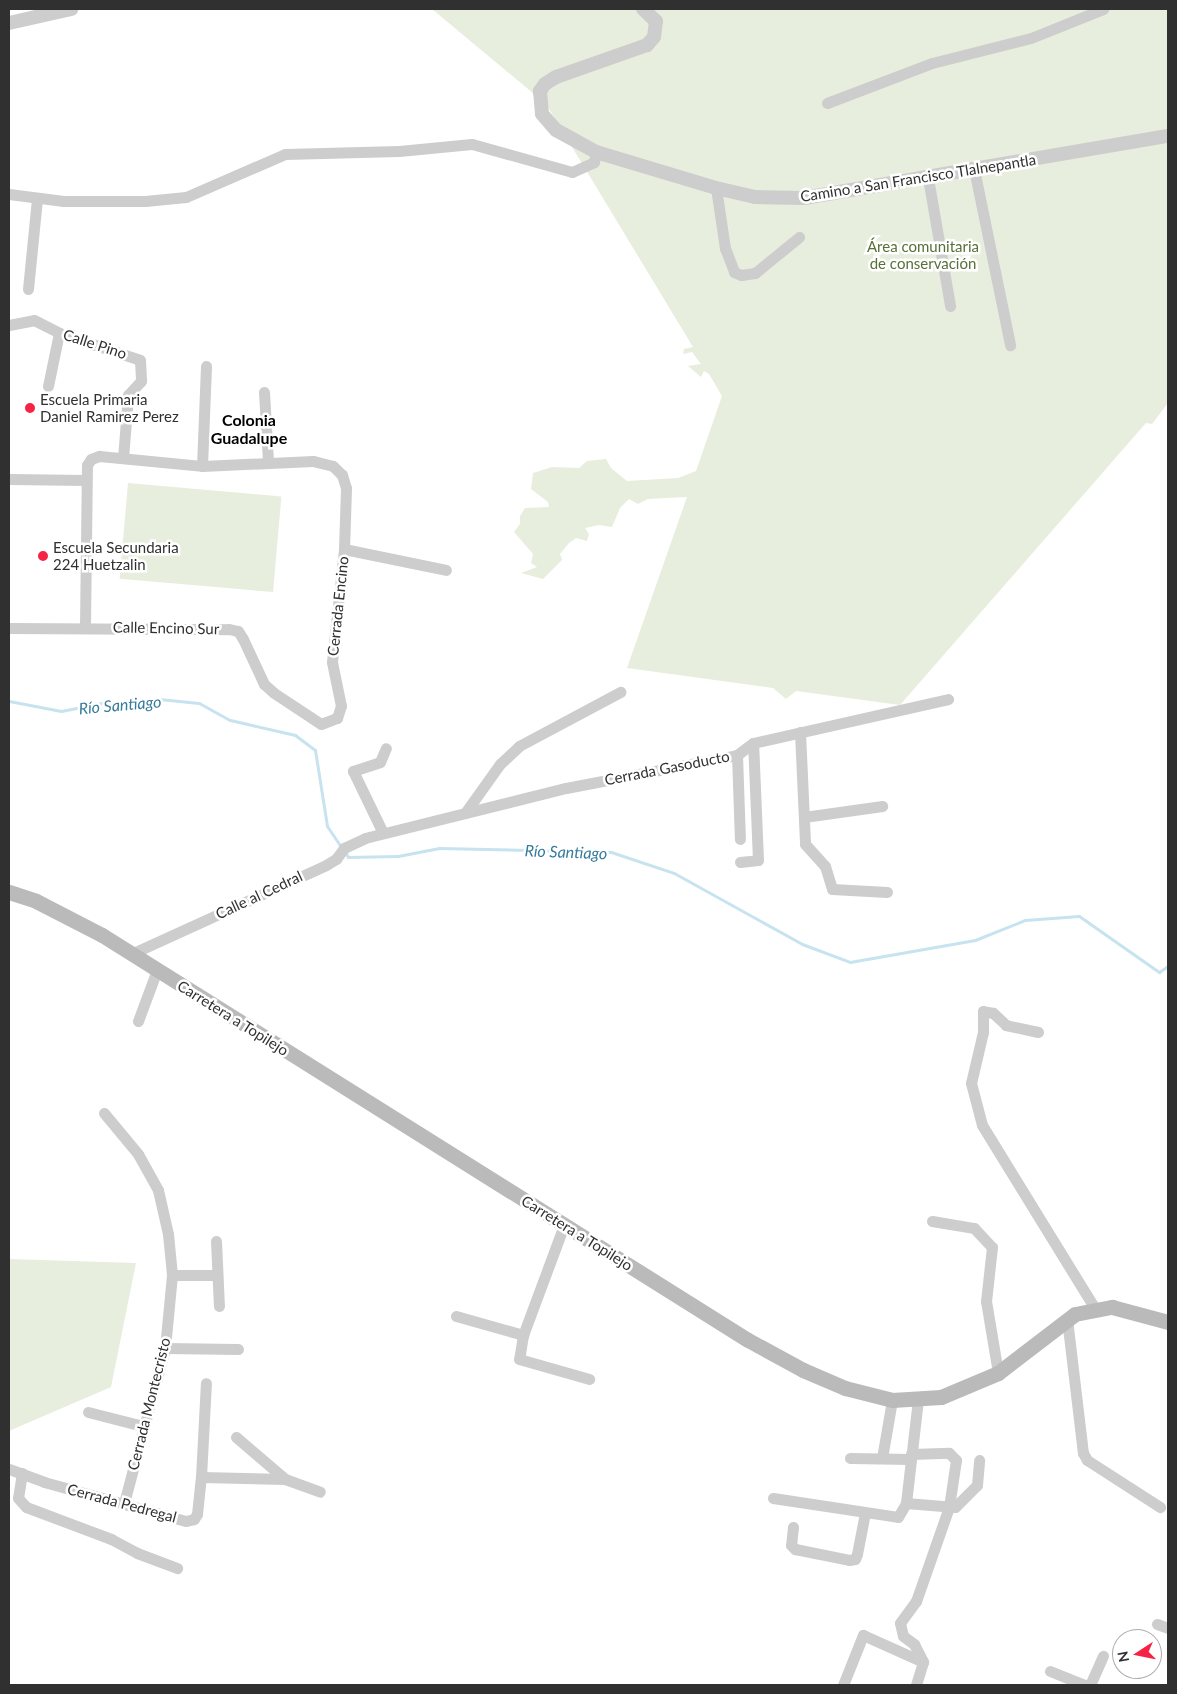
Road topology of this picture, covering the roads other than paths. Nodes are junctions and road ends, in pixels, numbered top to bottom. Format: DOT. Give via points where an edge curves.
graph roads {
  1 [pos="71,9"];
  2 [pos="643,9"];
  3 [pos="1103,9"];
  4 [pos="9,23"];
  5 [pos="827,103"];
  6 [pos="1168,136"];
  7 [pos="596,152"];
  8 [pos="974,169"];
  9 [pos="928,178"];
  10 [pos="716,188"];
  11 [pos="9,194"];
  12 [pos="36,199"];
  13 [pos="799,237"];
  14 [pos="28,289"];
  15 [pos="950,306"];
  16 [pos="9,325"];
  17 [pos="59,333"];
  18 [pos="1010,345"];
  19 [pos="206,366"];
  20 [pos="48,386"];
  21 [pos="264,392"];
  22 [pos="123,458"];
  23 [pos="268,461"];
  24 [pos="202,466"];
  25 [pos="9,479"];
  26 [pos="86,480"];
  27 [pos="344,549"];
  28 [pos="446,570"];
  29 [pos="85,626"];
  30 [pos="9,628"];
  31 [pos="620,692"];
  32 [pos="948,699"];
  33 [pos="321,724"];
  34 [pos="800,732"];
  35 [pos="753,743"];
  36 [pos="386,748"];
  37 [pos="737,755"];
  38 [pos="882,806"];
  39 [pos="464,813"];
  40 [pos="804,818"];
  41 [pos="383,832"];
  42 [pos="740,839"];
  43 [pos="740,862"];
  44 [pos="9,892"];
  45 [pos="887,892"];
  46 [pos="132,954"];
  47 [pos="157,970"];
  48 [pos="138,1021"];
  49 [pos="1038,1032"];
  50 [pos="104,1113"];
  51 [pos="932,1221"];
  52 [pos="564,1225"];
  53 [pos="216,1241"];
  54 [pos="172,1275"];
  55 [pos="216,1275"];
  56 [pos="220,1306"];
  57 [pos="1095,1308"];
  58 [pos="456,1316"];
  59 [pos="1067,1318"];
  60 [pos="1168,1322"];
  61 [pos="523,1335"];
  62 [pos="165,1348"];
  63 [pos="238,1349"];
  64 [pos="998,1373"];
  65 [pos="589,1379"];
  66 [pos="206,1383"];
  67 [pos="892,1400"];
  68 [pos="918,1400"];
  69 [pos="88,1412"];
  70 [pos="143,1426"];
  71 [pos="236,1437"];
  72 [pos="911,1456"];
  73 [pos="850,1458"];
  74 [pos="882,1458"];
  75 [pos="979,1460"];
  76 [pos="9,1469"];
  77 [pos="22,1473"];
  78 [pos="201,1476"];
  79 [pos="285,1479"];
  80 [pos="320,1492"];
  81 [pos="773,1498"];
  82 [pos="124,1503"];
  83 [pos="906,1503"];
  84 [pos="949,1507"];
  85 [pos="1160,1507"];
  86 [pos="865,1513"];
  87 [pos="793,1527"];
  88 [pos="177,1568"];
  89 [pos="1157,1624"];
  90 [pos="1168,1628"];
  91 [pos="1103,1656"];
  92 [pos="923,1662"];
  93 [pos="1050,1671"];
  94 [pos="843,1685"];
  95 [pos="916,1685"];
  96 [pos="1084,1685"];
  97 [pos="1090,1685"];
  1 -- 4 [label="street"];
  2 -- 7 [label="street, Camino a San Francisco Tlalnepantla" via="656,21 654,37 647,45 556,76 540,91 540,104 547,123"];
  3 -- 5 [label="street" via="1031,38 932,63"];
  6 -- 8 [label="street, Camino a San Francisco Tlalnepantla"];
  7 -- 10 [label="street, Camino a San Francisco Tlalnepantla"];
  7 -- 12 [label="street" via="594,162 572,172 472,144 399,151 284,154 186,197 145,201"];
  8 -- 9 [label="street, Camino a San Francisco Tlalnepantla"];
  8 -- 18 [label="street"];
  9 -- 10 [label="street, Camino a San Francisco Tlalnepantla" via="804,198 754,197"];
  9 -- 15 [label="street"];
  10 -- 13 [label="street" via="725,248 734,272 741,275 755,273"];
  11 -- 12 [label="street"];
  12 -- 14 [label="street"];
  16 -- 17 [label="street, Calle Pino" via="34,320"];
  17 -- 20 [label="street"];
  17 -- 22 [label="street, Calle Pino" via="140,360 141,381 128,395"];
  19 -- 24 [label="street"];
  21 -- 23 [label="street"];
  22 -- 24 [label="street"];
  22 -- 26 [label="street" via="92,459"];
  23 -- 24 [label="street"];
  23 -- 27 [label="street, Cerrada Encino" via="313,461 333,466 342,475 346,488"];
  25 -- 26 [label="street"];
  26 -- 29 [label="street"];
  27 -- 28 [label="street"];
  27 -- 33 [label="street, Cerrada Encino" via="332,662 341,706 337,718"];
  29 -- 30 [label="street"];
  29 -- 33 [label="street, Calle Encino Sur" via="238,631 264,684"];
  31 -- 39 [label="street" via="519,746 500,764"];
  32 -- 34 [label="street, Cerrada Gasoducto"];
  34 -- 35 [label="street, Cerrada Gasoducto"];
  34 -- 40 [label="street"];
  35 -- 37 [label="street, Cerrada Gasoducto"];
  35 -- 43 [label="street" via="758,860"];
  36 -- 41 [label="street" via="380,762 353,771"];
  37 -- 39 [label="street, Cerrada Gasoducto" via="566,788"];
  37 -- 42 [label="street"];
  38 -- 40 [label="street"];
  39 -- 41 [label="street, Cerrada Gasoducto"];
  40 -- 45 [label="street" via="805,844 824,866 832,888"];
  41 -- 46 [label="street, Calle al Cedral" via="344,848 336,860"];
  44 -- 46 [label="main road, Carretera a Topilejo" via="36,900"];
  46 -- 47 [label="main road, Carretera a Topilejo"];
  47 -- 48 [label="street"];
  47 -- 52 [label="main road, Carretera a Topilejo"];
  49 -- 57 [label="street" via="1006,1025 993,1013 983,1011 983,1032 971,1083 982,1125"];
  50 -- 54 [label="street, Cerrada Montecristo" via="138,1154 158,1190 168,1234"];
  51 -- 64 [label="street" via="974,1228 992,1248 986,1301"];
  52 -- 61 [label="street"];
  52 -- 67 [label="main road, Carretera a Topilejo" via="748,1340 803,1370 845,1388"];
  53 -- 55 [label="street"];
  54 -- 55 [label="street"];
  54 -- 62 [label="street, Cerrada Montecristo"];
  55 -- 56 [label="street"];
  57 -- 59 [label="main road, Carretera a Topilejo"];
  57 -- 60 [label="main road, Carretera a Topilejo" via="1129,1308"];
  58 -- 61 [label="street"];
  59 -- 64 [label="main road, Carretera a Topilejo"];
  59 -- 85 [label="street" via="1083,1453 1087,1460"];
  61 -- 65 [label="street" via="518,1352 523,1362"];
  62 -- 63 [label="street"];
  62 -- 70 [label="street, Cerrada Montecristo"];
  64 -- 68 [label="main road, Carretera a Topilejo" via="959,1392"];
  66 -- 78 [label="street, Cerrada Pedregal"];
  67 -- 68 [label="main road, Carretera a Topilejo"];
  67 -- 74 [label="street"];
  68 -- 72 [label="street"];
  69 -- 70 [label="street"];
  70 -- 82 [label="street, Cerrada Montecristo"];
  71 -- 79 [label="street"];
  72 -- 74 [label="street"];
  72 -- 83 [label="street"];
  72 -- 84 [label="street" via="953,1454 956,1460"];
  73 -- 74 [label="street"];
  75 -- 84 [label="street" via="977,1485 959,1504"];
  76 -- 77 [label="street, Cerrada Pedregal"];
  77 -- 82 [label="street, Cerrada Pedregal"];
  77 -- 88 [label="street" via="18,1498 26,1507"];
  78 -- 79 [label="street"];
  78 -- 82 [label="street, Cerrada Pedregal" via="194,1520 186,1521"];
  79 -- 80 [label="street"];
  81 -- 86 [label="street"];
  83 -- 84 [label="street"];
  83 -- 86 [label="street" via="898,1517"];
  84 -- 92 [label="street" via="916,1601 900,1623 903,1636 914,1644"];
  86 -- 87 [label="street" via="857,1554 849,1560 795,1549 791,1545"];
  89 -- 90 [label="street"];
  91 -- 97 [label="street"];
  92 -- 94 [label="street" via="863,1636"];
  92 -- 95 [label="street"];
  93 -- 96 [label="street"];
}
